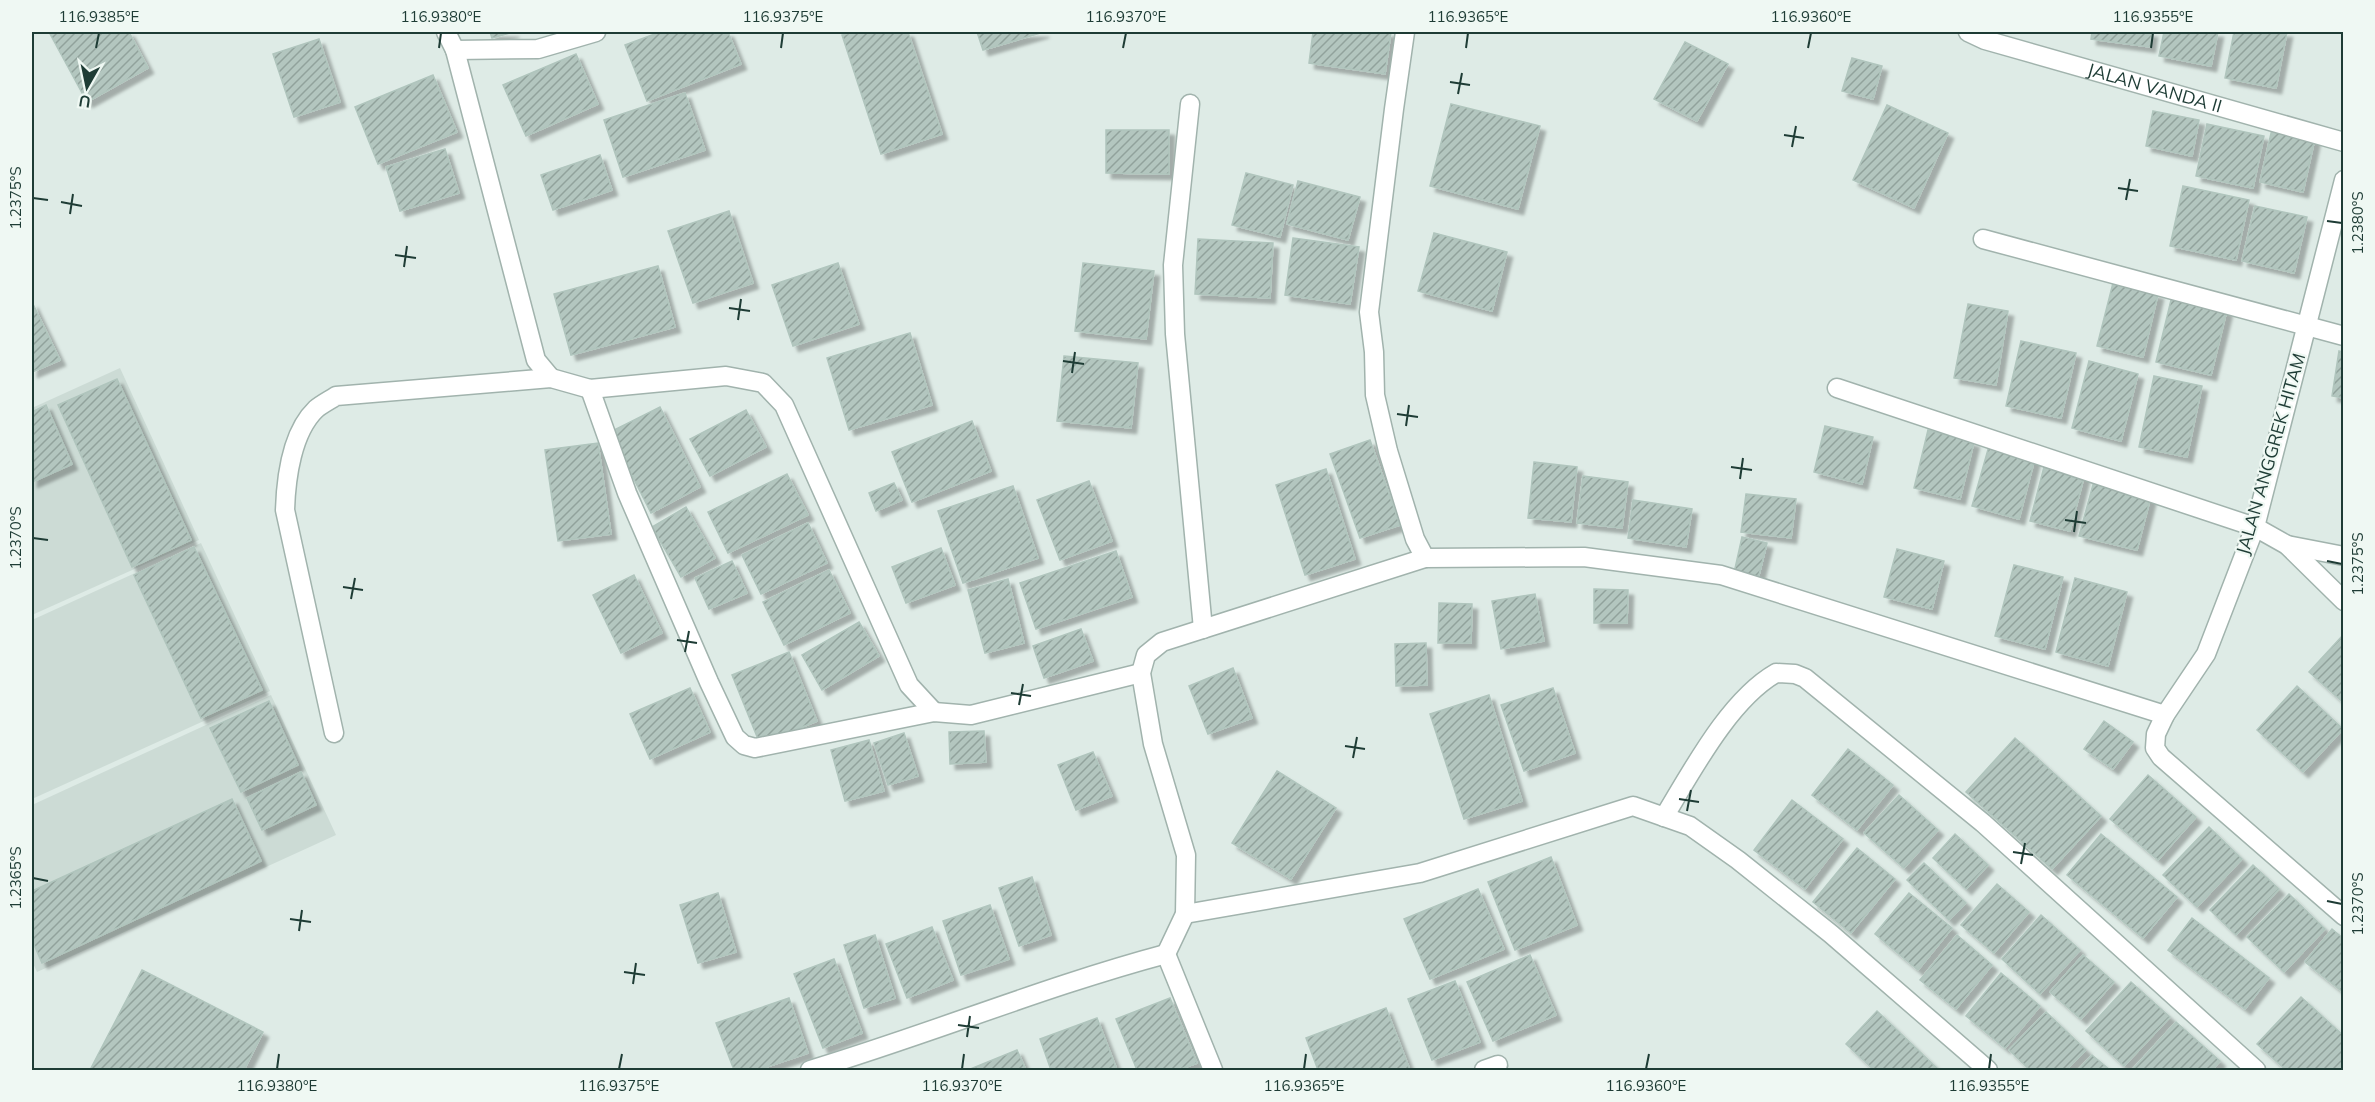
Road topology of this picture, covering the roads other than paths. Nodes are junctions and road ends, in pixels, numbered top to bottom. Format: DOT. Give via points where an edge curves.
graph roads {
  1 [pos="446,32"];
  2 [pos="596,32"];
  3 [pos="1406,32"];
  4 [pos="1968,32"];
  5 [pos="455,50"];
  6 [pos="1190,104"];
  7 [pos="2343,142"];
  8 [pos="2343,180"];
  9 [pos="1983,239"];
  10 [pos="2307,327"];
  11 [pos="2343,336"];
  12 [pos="551,378"];
  13 [pos="1837,388"];
  14 [pos="590,389"];
  15 [pos="2255,527"];
  16 [pos="2288,545"];
  17 [pos="2343,556"];
  18 [pos="1425,558"];
  19 [pos="2343,601"];
  20 [pos="1203,629"];
  21 [pos="1141,673"];
  22 [pos="934,712"];
  23 [pos="2165,715"];
  24 [pos="334,733"];
  25 [pos="1664,817"];
  26 [pos="1185,914"];
  27 [pos="2343,916"];
  28 [pos="1166,954"];
  29 [pos="810,1071"];
  30 [pos="1213,1071"];
  31 [pos="1988,1071"];
  32 [pos="2256,1071"];
  1 -- 5 [label="street"];
  2 -- 5 [label="street" via="538,49"];
  3 -- 18 [label="street" via="1369,312 1375,395 1382,429 1415,539"];
  4 -- 7 [label="street, JALAN VANDA II"];
  5 -- 12 [label="street" via="536,360"];
  6 -- 20 [label="street" via="1173,266 1174,322"];
  8 -- 10 [label="street, JALAN ANGGREK HITAM"];
  9 -- 10 [label="street"];
  10 -- 11 [label="street"];
  10 -- 15 [label="street, JALAN ANGGREK HITAM"];
  12 -- 14 [label="street"];
  12 -- 24 [label="street" via="336,396 306,421 292,457 285,510"];
  13 -- 15 [label="street"];
  14 -- 22 [label="street" via="726,376 763,383 784,405 909,685"];
  14 -- 22 [label="street" via="627,493 735,737 755,748"];
  15 -- 16 [label="street"];
  15 -- 23 [label="street, JALAN ANGGREK HITAM" via="2206,654"];
  16 -- 17 [label="street"];
  16 -- 19 [label="street"];
  18 -- 20 [label="street"];
  18 -- 23 [label="street" via="1584,557 1720,575"];
  20 -- 21 [label="street" via="1162,642 1146,654"];
  21 -- 22 [label="street" via="971,715"];
  21 -- 26 [label="street" via="1154,744 1186,855"];
  23 -- 27 [label="street, JALAN ANGGREK HITAM" via="2156,734 2156,748 2162,758"];
  25 -- 26 [label="street" via="1633,806 1420,873"];
  25 -- 31 [label="street" via="1690,826 1738,860 1831,934"];
  25 -- 32 [label="street" via="1702,754 1746,696 1776,672 1795,674 1813,684 1983,823"];
  26 -- 28 [label="street"];
  28 -- 29 [label="street"];
  28 -- 30 [label="street"];
}
